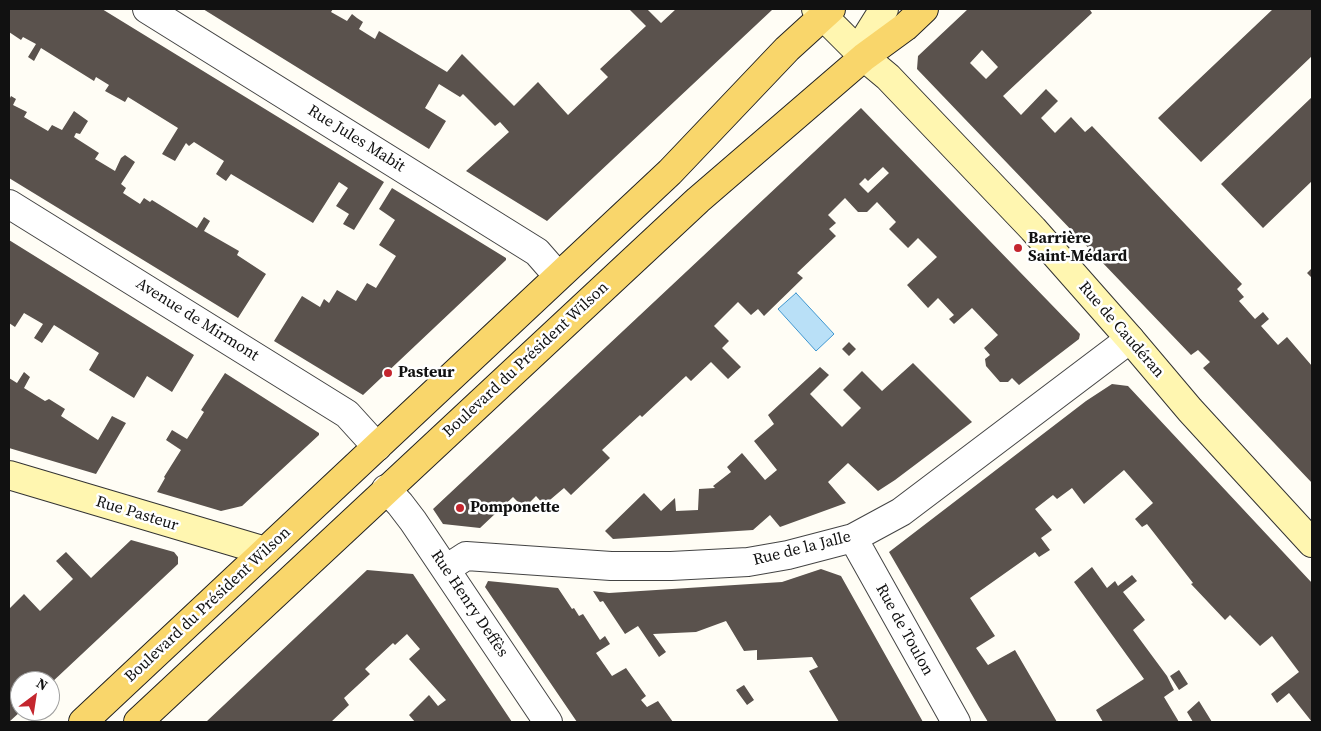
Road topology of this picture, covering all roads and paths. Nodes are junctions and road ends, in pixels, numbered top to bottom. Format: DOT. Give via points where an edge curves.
graph roads {
  1 [pos="146,9"];
  2 [pos="884,9"];
  3 [pos="924,9"];
  4 [pos="823,11"];
  5 [pos="864,57"];
  6 [pos="9,204"];
  7 [pos="558,276"];
  8 [pos="1130,339"];
  9 [pos="377,447"];
  10 [pos="9,475"];
  11 [pos="386,489"];
  12 [pos="853,538"];
  13 [pos="1312,543"];
  14 [pos="266,551"];
  15 [pos="446,569"];
  16 [pos="83,722"];
  17 [pos="138,722"];
  18 [pos="548,722"];
  19 [pos="956,722"];
  1 -- 7 [label="street, Rue Jules Mabit" via="538,252"];
  2 -- 5 [label="street" via="864,41"];
  3 -- 5 [label="main road, Boulevard du Président Wilson" via="905,28"];
  4 -- 5 [label="street, Rue de Caudéran"];
  4 -- 7 [label="main road, Boulevard du Président Wilson" via="670,172"];
  5 -- 8 [label="street, Rue de Caudéran" via="888,77 1033,229"];
  5 -- 11 [label="main road, Boulevard du Président Wilson" via="698,200"];
  6 -- 9 [label="street, Avenue de Mirmont" via="347,414"];
  7 -- 9 [label="main road, Boulevard du Président Wilson"];
  8 -- 12 [label="street, Rue de la Jalle" via="902,512"];
  8 -- 13 [label="street, Rue de Caudéran"];
  9 -- 14 [label="main road, Boulevard du Président Wilson"];
  10 -- 14 [label="street, Rue Pasteur"];
  11 -- 15 [label="street, Rue Henry Deffès" via="409,515"];
  11 -- 17 [label="main road, Boulevard du Président Wilson"];
  12 -- 15 [label="street, Rue de la Jalle" via="748,562 612,566 466,556"];
  12 -- 19 [label="street, Rue de Toulon"];
  14 -- 16 [label="main road, Boulevard du Président Wilson"];
  15 -- 18 [label="street, Rue Henry Deffès"];
}
